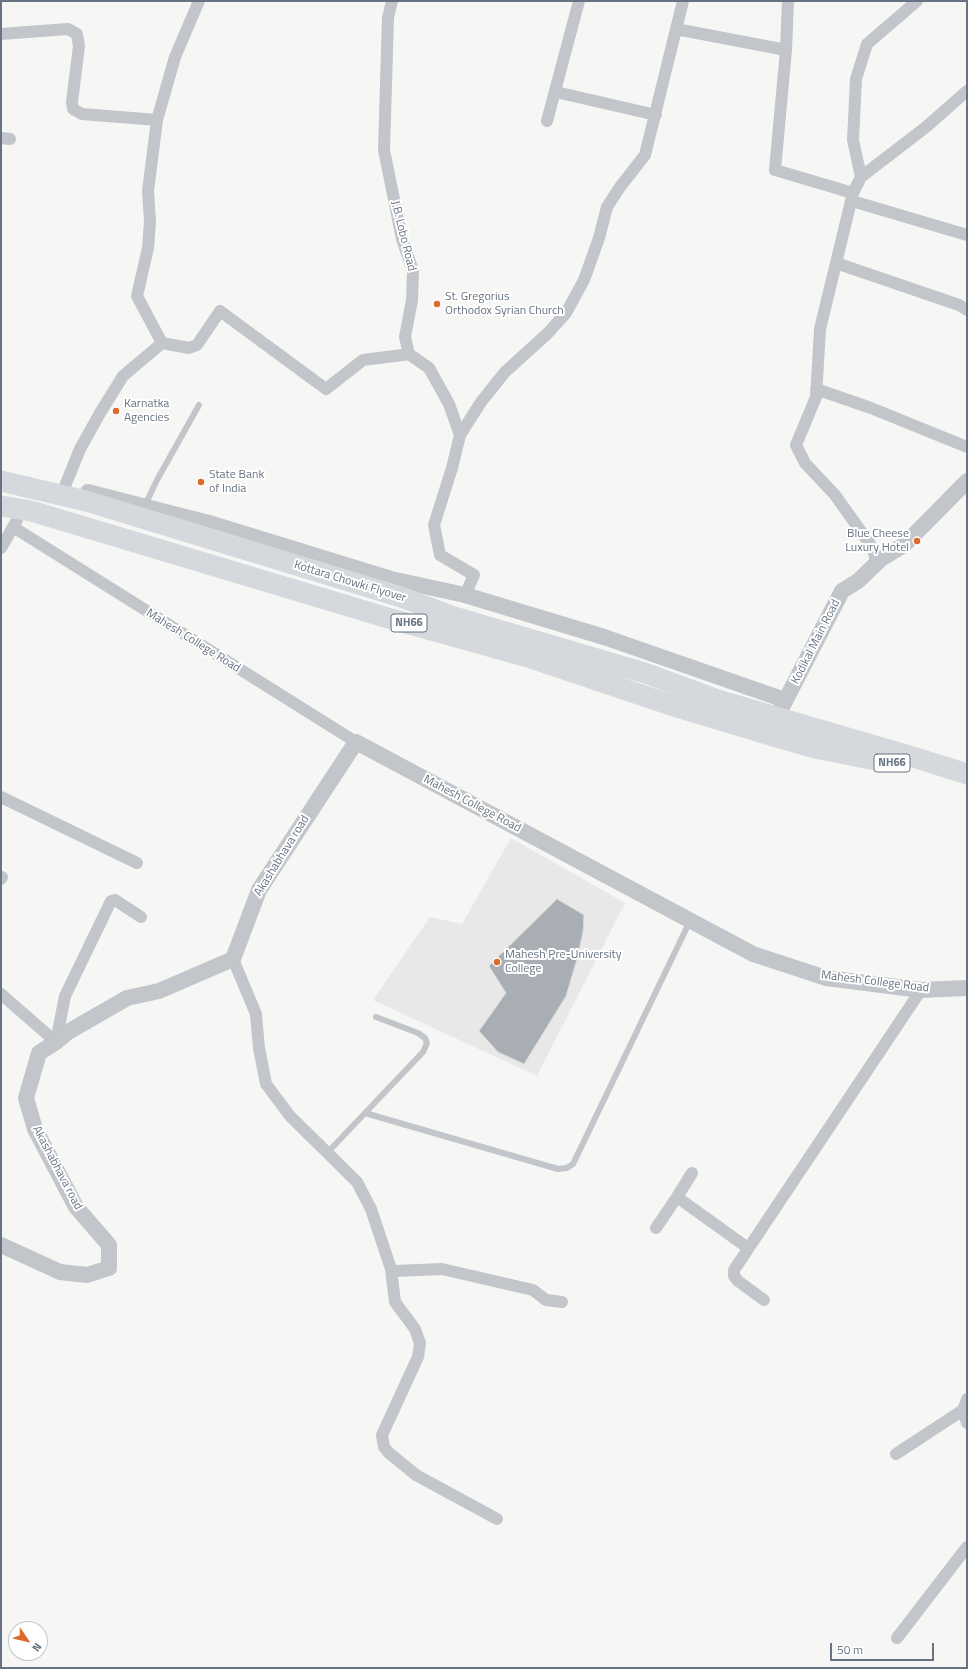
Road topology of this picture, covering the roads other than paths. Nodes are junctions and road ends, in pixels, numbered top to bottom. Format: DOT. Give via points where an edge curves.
graph roads {
  1 [pos="199,1"];
  2 [pos="392,1"];
  3 [pos="579,1"];
  4 [pos="683,1"];
  5 [pos="788,1"];
  6 [pos="918,1"];
  7 [pos="676,29"];
  8 [pos="1,34"];
  9 [pos="786,50"];
  10 [pos="967,90"];
  11 [pos="556,92"];
  12 [pos="656,115"];
  13 [pos="157,120"];
  14 [pos="547,121"];
  15 [pos="861,177"];
  16 [pos="852,197"];
  17 [pos="967,235"];
  18 [pos="836,263"];
  19 [pos="967,310"];
  20 [pos="162,343"];
  21 [pos="410,354"];
  22 [pos="816,389"];
  23 [pos="198,405"];
  24 [pos="460,435"];
  25 [pos="967,447"];
  26 [pos="1,471"];
  27 [pos="1,481"];
  28 [pos="967,481"];
  29 [pos="66,486"];
  30 [pos="1,506"];
  31 [pos="144,506"];
  32 [pos="18,518"];
  33 [pos="1,548"];
  34 [pos="878,562"];
  35 [pos="465,595"];
  36 [pos="778,718"];
  37 [pos="356,742"];
  38 [pos="967,774"];
  39 [pos="967,788"];
  40 [pos="1,797"];
  41 [pos="137,863"];
  42 [pos="141,917"];
  43 [pos="690,920"];
  44 [pos="233,959"];
  45 [pos="967,988"];
  46 [pos="921,990"];
  47 [pos="1,994"];
  48 [pos="376,1018"];
  49 [pos="56,1042"];
  50 [pos="365,1113"];
  51 [pos="328,1152"];
  52 [pos="692,1173"];
  53 [pos="677,1197"];
  54 [pos="656,1228"];
  55 [pos="1,1245"];
  56 [pos="748,1248"];
  57 [pos="390,1269"];
  58 [pos="764,1300"];
  59 [pos="562,1302"];
  60 [pos="965,1405"];
  61 [pos="967,1423"];
  62 [pos="896,1454"];
  63 [pos="497,1519"];
  64 [pos="967,1547"];
  65 [pos="897,1638"];
  1 -- 13 [label="street" via="175,57"];
  2 -- 21 [label="street, J.B. Lobo Road" via="388,18 384,150 402,239 413,271 412,300 405,337"];
  3 -- 11 [label="street"];
  4 -- 7 [label="street"];
  5 -- 9 [label="street"];
  6 -- 15 [label="street" via="867,44 856,79 853,140"];
  7 -- 9 [label="street"];
  7 -- 12 [label="street"];
  8 -- 13 [label="street" via="68,29 77,34 79,46 73,109 82,114"];
  9 -- 16 [label="street" via="775,170"];
  10 -- 15 [label="street" via="926,127"];
  11 -- 12 [label="street"];
  11 -- 14 [label="street"];
  12 -- 24 [label="street" via="645,155 607,208 584,280 566,313 505,372 481,402"];
  13 -- 20 [label="street" via="148,192 148,248 137,296"];
  15 -- 16 [label="street"];
  16 -- 17 [label="street"];
  16 -- 18 [label="street"];
  18 -- 19 [label="street" via="960,305"];
  18 -- 22 [label="street" via="820,329"];
  20 -- 21 [label="street" via="189,348 197,345 220,311 326,389 363,360"];
  20 -- 29 [label="street" via="123,376 80,449"];
  21 -- 24 [label="street" via="429,368 449,404"];
  22 -- 25 [label="street"];
  22 -- 34 [label="street" via="816,397 796,445 805,463 835,496 872,547"];
  23 -- 31 [label="lane"];
  24 -- 35 [label="street" via="434,525 440,555 474,575"];
  26 -- 29 [label="street"];
  27 -- 36 [label="highway, Kottara Chowki Flyover / NH66" via="93,503 401,597 451,616 645,673 718,700"];
  28 -- 34 [label="street, Kodikal Main Road" via="904,545"];
  29 -- 31 [label="street"];
  30 -- 32 [label="highway, NH66"];
  31 -- 35 [label="street" via="209,523 391,579"];
  32 -- 33 [label="street"];
  32 -- 36 [label="highway, NH66" via="180,555 531,658 678,707"];
  32 -- 37 [label="street, Mahesh College Road"];
  34 -- 36 [label="street, Kodikal Main Road" via="858,581 842,591"];
  35 -- 36 [label="street" via="604,638"];
  36 -- 38 [label="highway, NH66"];
  36 -- 39 [label="highway, NH66" via="815,748 897,764"];
  37 -- 43 [label="street, Mahesh College Road"];
  37 -- 44 [label="street, Akashabhava road" via="259,890"];
  40 -- 41 [label="street"];
  42 -- 49 [label="street" via="115,900 111,901 65,996"];
  43 -- 46 [label="street, Mahesh College Road" via="753,954 826,978"];
  43 -- 50 [label="lane" via="573,1164 567,1168 558,1169"];
  44 -- 49 [label="street, Akashabhava road" via="159,991 128,998 68,1032"];
  44 -- 51 [label="street" via="256,1014 266,1084 290,1116"];
  45 -- 46 [label="street, Mahesh College Road"];
  46 -- 56 [label="street"];
  47 -- 49 [label="street"];
  48 -- 50 [label="lane" via="418,1033 427,1043 423,1052"];
  49 -- 55 [label="street, Akashabhava road" via="39,1053 26,1098 35,1129 76,1207 109,1245 109,1268 87,1275 60,1272"];
  50 -- 51 [label="lane"];
  51 -- 57 [label="street" via="357,1182 364,1194"];
  52 -- 53 [label="street"];
  53 -- 54 [label="street"];
  53 -- 56 [label="street"];
  56 -- 58 [label="street" via="734,1270 734,1276"];
  57 -- 59 [label="street" via="442,1269 533,1290 546,1300"];
  57 -- 63 [label="street" via="395,1302 415,1329 420,1343 418,1357 382,1435 384,1447 416,1475"];
  60 -- 61 [label="street"];
  60 -- 62 [label="street"];
  64 -- 65 [label="street"];
}
